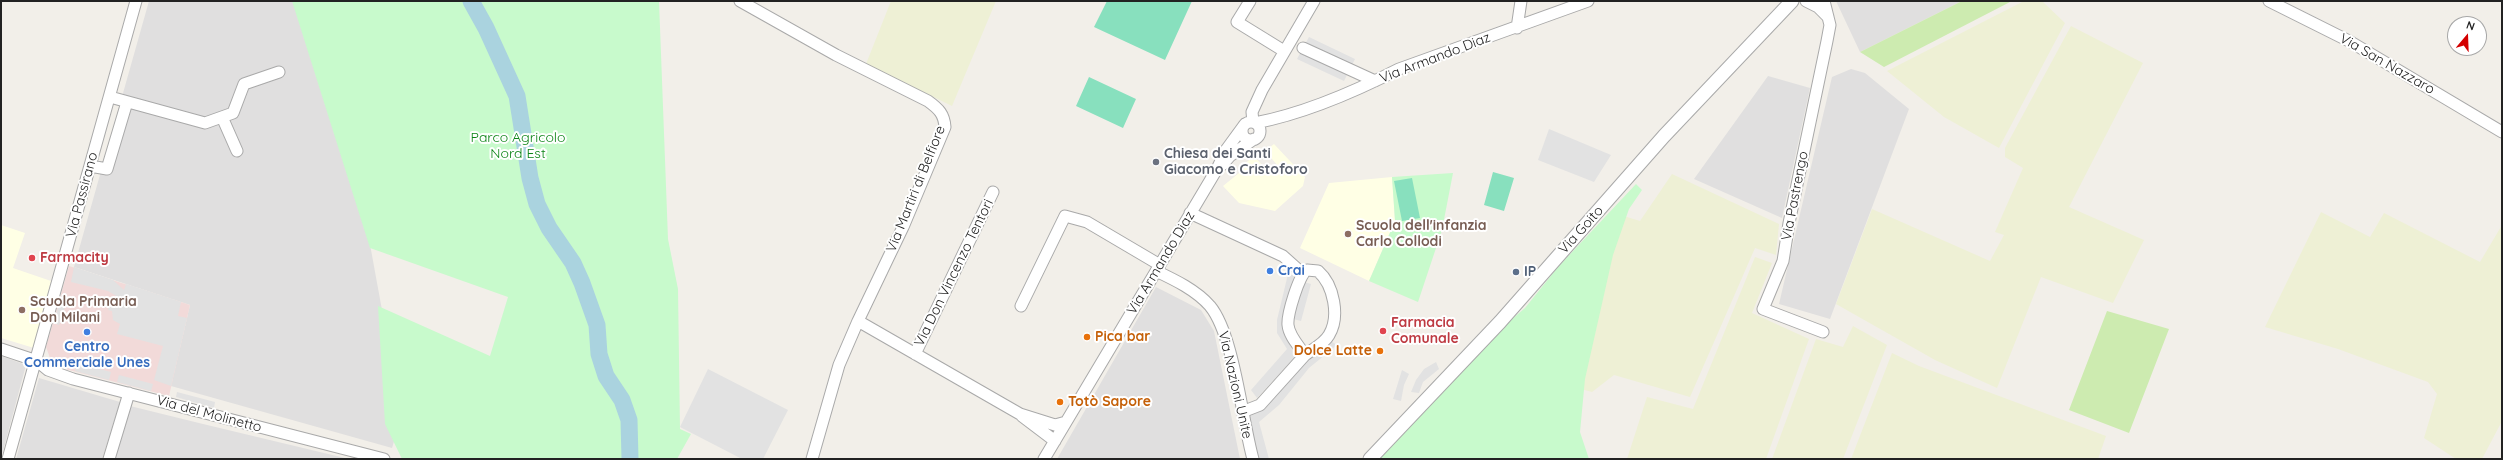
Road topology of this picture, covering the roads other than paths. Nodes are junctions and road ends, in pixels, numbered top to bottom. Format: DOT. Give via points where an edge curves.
graph roads {
  1 [pos="136,1"];
  2 [pos="740,1"];
  3 [pos="1250,1"];
  4 [pos="1314,1"];
  5 [pos="1521,1"];
  6 [pos="1588,1"];
  7 [pos="1806,1"];
  8 [pos="1824,1"];
  9 [pos="2269,1"];
  10 [pos="1794,2"];
  11 [pos="1828,18"];
  12 [pos="1517,28"];
  13 [pos="1303,48"];
  14 [pos="1284,51"];
  15 [pos="279,72"];
  16 [pos="1375,81"];
  17 [pos="110,97"];
  18 [pos="127,102"];
  19 [pos="222,117"];
  20 [pos="1283,117"];
  21 [pos="1251,123"];
  22 [pos="2502,132"];
  23 [pos="1256,137"];
  24 [pos="237,151"];
  25 [pos="90,166"];
  26 [pos="1217,169"];
  27 [pos="993,192"];
  28 [pos="1190,213"];
  29 [pos="1158,268"];
  30 [pos="1302,273"];
  31 [pos="1021,306"];
  32 [pos="858,321"];
  33 [pos="1823,332"];
  34 [pos="1,348"];
  35 [pos="915,354"];
  36 [pos="1305,355"];
  37 [pos="37,361"];
  38 [pos="129,393"];
  39 [pos="1242,412"];
  40 [pos="1020,414"];
  41 [pos="1066,422"];
  42 [pos="1055,441"];
  43 [pos="8,459"];
  44 [pos="109,459"];
  45 [pos="384,459"];
  46 [pos="812,459"];
  47 [pos="1044,459"];
  48 [pos="1253,459"];
  49 [pos="1370,459"];
  1 -- 17 [label="street, Via Passirano"];
  2 -- 32 [label="street, Via Martiri di Belfiore" via="836,55 928,101 938,108 944,117 945,127 916,199"];
  3 -- 14 [label="street" via="1237,22"];
  4 -- 14 [label="street"];
  5 -- 12 [label="street"];
  6 -- 12 [label="street, Via Armando Diaz"];
  7 -- 11 [label="street" via="1818,7"];
  8 -- 11 [label="street, Via Pastrengo"];
  9 -- 22 [label="street, Via San Nazzaro" via="2349,41"];
  10 -- 49 [label="street, Via Goito" via="1664,136 1500,322"];
  11 -- 33 [label="street, Via Pastrengo" via="1830,25 1788,223 1783,261 1763,309"];
  12 -- 16 [label="street, Via Armando Diaz" via="1399,69"];
  13 -- 16 [label="street"];
  14 -- 21 [label="street" via="1253,108"];
  15 -- 19 [label="street" via="244,84 233,114"];
  16 -- 20 [label="street, Via Armando Diaz"];
  17 -- 18 [label="street"];
  17 -- 25 [label="street, Via Passirano"];
  18 -- 19 [label="street" via="205,123"];
  18 -- 25 [label="street" via="107,169"];
  19 -- 24 [label="street"];
  20 -- 21 [label="street, Via Armando Diaz"];
  20 -- 23 [label="street, Via Armando Diaz"];
  21 -- 23 [label="street" via="1259,127"];
  21 -- 23 [label="street" via="1242,130 1243,136 1248,139"];
  21 -- 26 [label="street, Via Armando Diaz" via="1226,150"];
  23 -- 26 [label="street, Via Armando Diaz"];
  25 -- 37 [label="street, Via Passirano"];
  26 -- 28 [label="street, Via Armando Diaz"];
  27 -- 35 [label="street, Via Don Vincenzo Tentori"];
  28 -- 29 [label="street, Via Armando Diaz"];
  28 -- 30 [label="street" via="1283,256"];
  29 -- 31 [label="street, Via Nazioni Unite" via="1087,222 1065,216"];
  29 -- 39 [label="street, Via Nazioni Unite" via="1198,294 1216,314 1228,349"];
  29 -- 41 [label="street, Via Armando Diaz"];
  30 -- 36 [label="street" via="1288,324 1291,335"];
  30 -- 36 [label="street" via="1310,269 1321,274 1334,307 1333,323 1328,336"];
  32 -- 35 [label="street, Via Don Vincenzo Tentori"];
  32 -- 46 [label="street, Via Martiri di Belfiore" via="839,365"];
  34 -- 37 [label="street, Via del Molinetto"];
  35 -- 40 [label="street, Via Don Vincenzo Tentori"];
  36 -- 39 [label="street" via="1260,404"];
  37 -- 38 [label="street, Via del Molinetto" via="48,370 73,379"];
  37 -- 43 [label="street, Via Passirano"];
  38 -- 44 [label="street"];
  38 -- 45 [label="street, Via del Molinetto"];
  39 -- 48 [label="street, Via Nazioni Unite"];
  40 -- 41 [label="street, Via Don Vincenzo Tentori" via="1055,425"];
  40 -- 42 [label="street, Via Don Vincenzo Tentori"];
  41 -- 42 [label="street, Via Armando Diaz"];
  42 -- 47 [label="street, Via Armando Diaz"];
}
